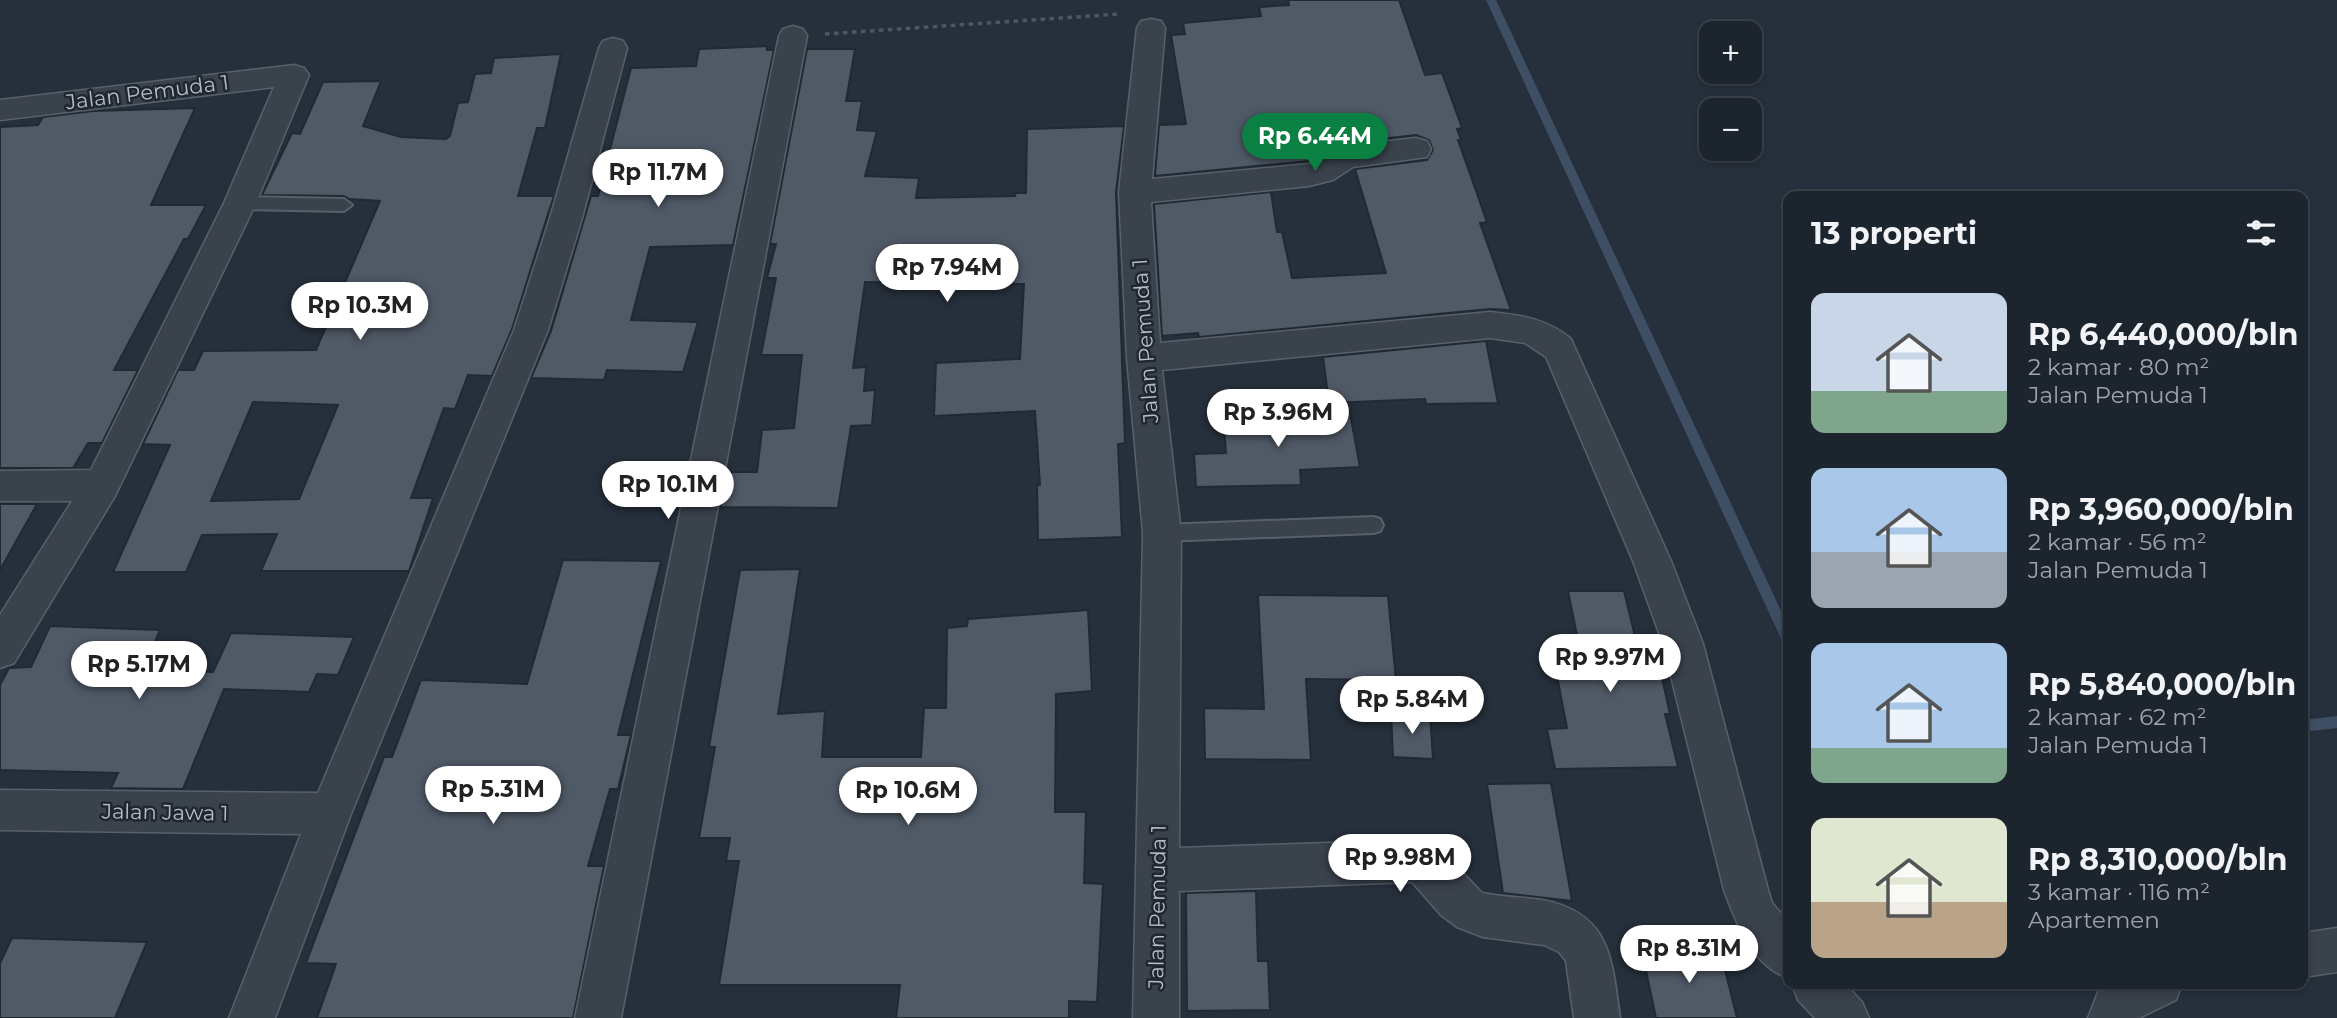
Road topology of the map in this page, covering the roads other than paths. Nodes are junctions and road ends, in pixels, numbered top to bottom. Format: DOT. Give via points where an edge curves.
graph roads {
  1 [pos="1151,28"];
  2 [pos="793,36"];
  3 [pos="613,48"];
  4 [pos="0,110"];
  5 [pos="1416,149"];
  6 [pos="1135,192"];
  7 [pos="240,203"];
  8 [pos="344,205"];
  9 [pos="1144,358"];
  10 [pos="102,485"];
  11 [pos="0,486"];
  12 [pos="1373,525"];
  13 [pos="1162,533"];
  14 [pos="0,650"];
  15 [pos="0,810"];
  16 [pos="330,814"];
  17 [pos="1157,870"];
  18 [pos="1783,950"];
  19 [pos="2337,950"];
  20 [pos="2308,954"];
  21 [pos="1819,989"];
  22 [pos="2150,989"];
  23 [pos="252,1018"];
  24 [pos="598,1018"];
  25 [pos="1156,1018"];
  26 [pos="1597,1018"];
  27 [pos="1846,1018"];
  28 [pos="2111,1018"];
  1 -- 6 [label="street, Jalan Pemuda 1"];
  2 -- 24 [label="street"];
  3 -- 16 [label="street" via="531,330"];
  4 -- 7 [label="street, Jalan Pemuda 1" via="295,75"];
  5 -- 6 [label="street" via="1346,157 1308,175"];
  6 -- 9 [label="street, Jalan Pemuda 1"];
  7 -- 8 [label="lane"];
  7 -- 10 [label="street"];
  9 -- 13 [label="street, Jalan Pemuda 1"];
  9 -- 18 [label="street" via="1490,325 1527,328 1549,339 1559,349 1653,561 1683,644 1746,890 1756,917"];
  10 -- 11 [label="street"];
  10 -- 14 [label="street"];
  12 -- 13 [label="lane"];
  13 -- 17 [label="street, Jalan Pemuda 1"];
  15 -- 16 [label="street, Jalan Jawa 1"];
  16 -- 23 [label="street"];
  17 -- 25 [label="street, Jalan Pemuda 1"];
  17 -- 26 [label="street" via="1424,864 1435,871 1455,902 1474,913 1560,925 1575,934 1591,972"];
  19 -- 20 [label="street"];
  21 -- 27 [label="street"];
  22 -- 28 [label="street" via="2115,1006"];
}
